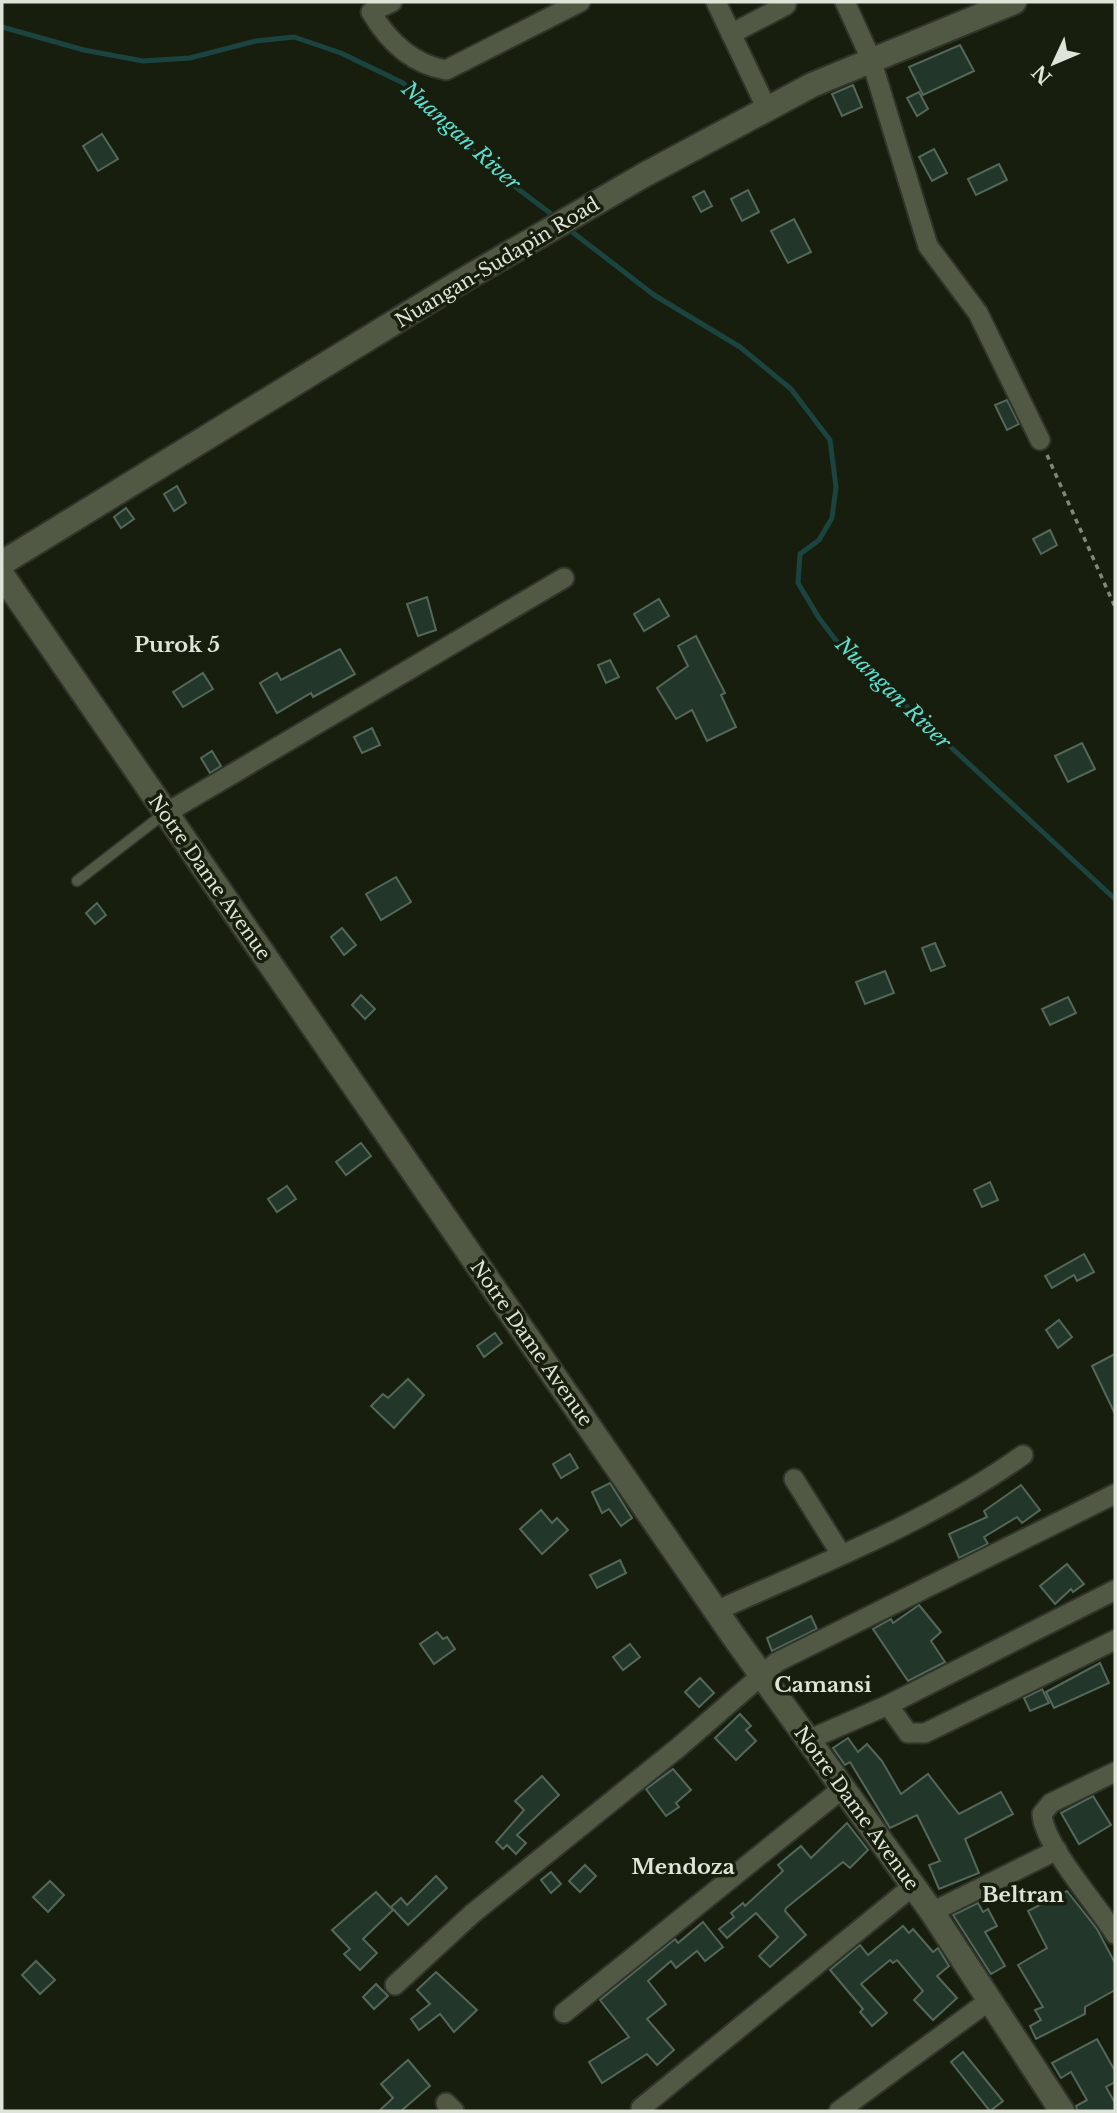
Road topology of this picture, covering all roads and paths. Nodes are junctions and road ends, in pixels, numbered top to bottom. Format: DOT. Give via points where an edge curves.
graph roads {
  1 [pos="391,2"];
  2 [pos="580,2"];
  3 [pos="716,2"];
  4 [pos="785,2"];
  5 [pos="845,2"];
  6 [pos="1014,2"];
  7 [pos="731,34"];
  8 [pos="871,59"];
  9 [pos="767,108"];
  10 [pos="1040,440"];
  11 [pos="2,564"];
  12 [pos="2,575"];
  13 [pos="564,578"];
  14 [pos="1115,607"];
  15 [pos="166,813"];
  16 [pos="77,881"];
  17 [pos="1023,1455"];
  18 [pos="794,1479"];
  19 [pos="1115,1494"];
  20 [pos="842,1554"];
  21 [pos="1115,1590"];
  22 [pos="716,1611"];
  23 [pos="1115,1640"];
  24 [pos="761,1675"];
  25 [pos="888,1705"];
  26 [pos="808,1740"];
  27 [pos="1115,1772"];
  28 [pos="842,1788"];
  29 [pos="1057,1850"];
  30 [pos="913,1885"];
  31 [pos="932,1913"];
  32 [pos="1115,1934"];
  33 [pos="395,1985"];
  34 [pos="989,2000"];
  35 [pos="564,2013"];
  36 [pos="641,2108"];
  37 [pos="839,2111"];
  38 [pos="1062,2111"];
  1 -- 2 [label="street" via="371,12 385,36 427,67 446,70"];
  3 -- 7 [label="street"];
  4 -- 7 [label="street"];
  5 -- 8 [label="street"];
  6 -- 8 [label="street, Nuangan-Sudapin Road"];
  7 -- 9 [label="street"];
  8 -- 9 [label="street, Nuangan-Sudapin Road"];
  8 -- 10 [label="street" via="928,246 978,313"];
  9 -- 11 [label="street, Nuangan-Sudapin Road" via="528,242"];
  10 -- 14 [label="path"];
  12 -- 15 [label="street, Notre Dame Avenue"];
  13 -- 15 [label="street"];
  15 -- 16 [label="lane"];
  15 -- 22 [label="street, Notre Dame Avenue"];
  17 -- 20 [label="street" via="939,1508"];
  18 -- 20 [label="street"];
  19 -- 24 [label="street" via="777,1662"];
  20 -- 22 [label="street"];
  21 -- 25 [label="street"];
  22 -- 24 [label="street, Notre Dame Avenue"];
  23 -- 25 [label="street" via="925,1733 908,1733"];
  24 -- 26 [label="street, Notre Dame Avenue"];
  24 -- 33 [label="street" via="472,1914"];
  25 -- 26 [label="street"];
  26 -- 28 [label="street, Notre Dame Avenue"];
  27 -- 29 [label="street" via="1045,1809 1042,1824"];
  28 -- 30 [label="street, Notre Dame Avenue"];
  28 -- 35 [label="street"];
  29 -- 31 [label="street"];
  29 -- 32 [label="street"];
  30 -- 31 [label="street, Notre Dame Avenue"];
  30 -- 36 [label="street"];
  31 -- 34 [label="street, Notre Dame Avenue"];
  34 -- 37 [label="street"];
  34 -- 38 [label="street, Notre Dame Avenue"];
}
